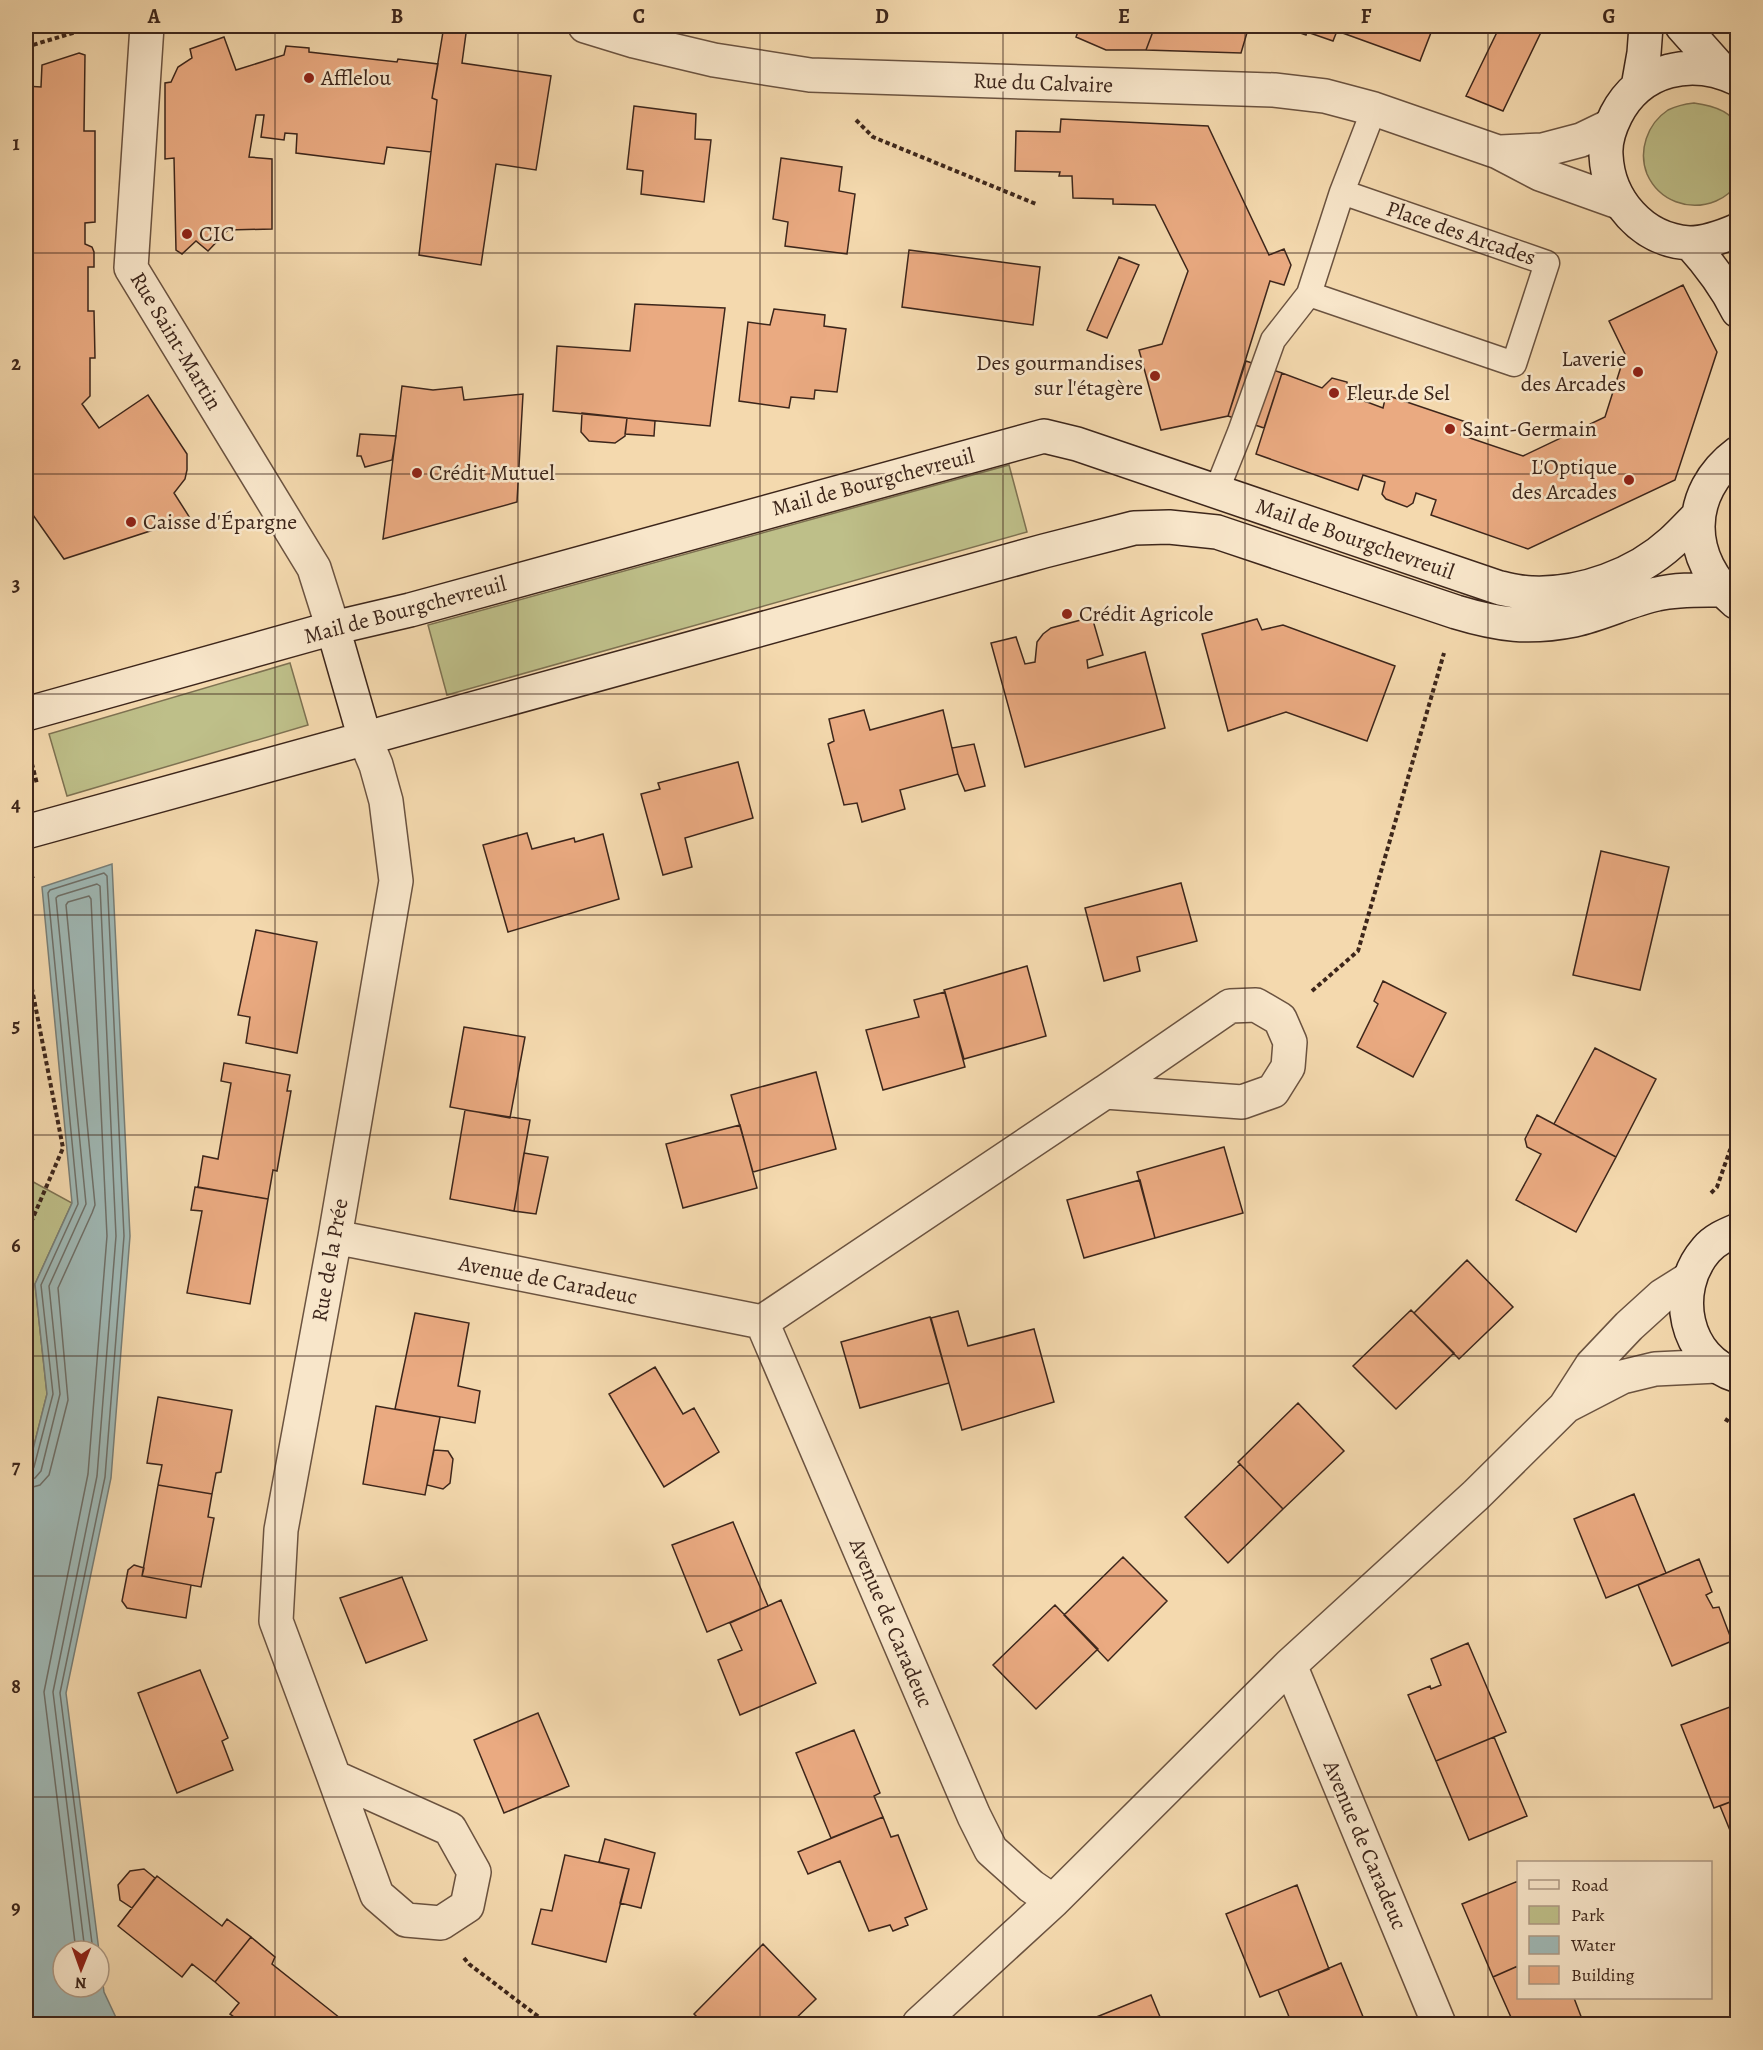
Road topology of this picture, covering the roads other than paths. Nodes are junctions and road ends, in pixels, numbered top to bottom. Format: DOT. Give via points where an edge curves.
graph roads {
  1 [pos="147,26"];
  2 [pos="585,26"];
  3 [pos="1646,26"];
  4 [pos="1682,26"];
  5 [pos="1730,75"];
  6 [pos="1638,87"];
  7 [pos="1374,109"];
  8 [pos="1610,126"];
  9 [pos="1498,152"];
  10 [pos="1342,192"];
  11 [pos="1621,203"];
  12 [pos="1737,230"];
  13 [pos="1690,243"];
  14 [pos="1310,294"];
  15 [pos="1737,311"];
  16 [pos="1737,453"];
  17 [pos="1216,492"];
  18 [pos="1698,516"];
  19 [pos="1730,596"];
  20 [pos="333,628"];
  21 [pos="26,714"];
  22 [pos="365,739"];
  23 [pos="26,832"];
  24 [pos="1105,1092"];
  25 [pos="1732,1226"];
  26 [pos="334,1237"];
  27 [pos="1689,1279"];
  28 [pos="762,1322"];
  29 [pos="1727,1371"];
  30 [pos="1565,1407"];
  31 [pos="1290,1665"];
  32 [pos="334,1777"];
  33 [pos="1053,1901"];
  34 [pos="919,2025"];
  35 [pos="1439,2025"];
  1 -- 20 [label="street, Rue Saint-Martin" via="130,267 314,568"];
  2 -- 7 [label="street, Rue du Calvaire" via="714,60 810,75 1274,90 1324,96"];
  3 -- 6 [label="street"];
  4 -- 5 [label="street"];
  5 -- 6 [label="street" via="1701,68 1678,68"];
  6 -- 8 [label="street" via="1621,105"];
  7 -- 9 [label="street, Rue du Calvaire"];
  7 -- 10 [label="lane"];
  8 -- 9 [label="street, Rue du Calvaire" via="1581,140 1544,150"];
  8 -- 11 [label="street" via="1605,153 1609,179"];
  9 -- 11 [label="street, Rue du Calvaire" via="1540,174"];
  10 -- 14 [label="lane"];
  10 -- 14 [label="lane, Place des Arcades" via="1547,263 1514,364"];
  11 -- 13 [label="street" via="1639,224 1663,237"];
  12 -- 13 [label="street" via="1717,239"];
  13 -- 15 [label="street" via="1711,266"];
  14 -- 17 [label="lane" via="1273,340"];
  16 -- 18 [label="street" via="1712,479"];
  17 -- 18 [label="street, Mail de Bourgchevreuil" via="1500,588 1531,593 1595,585 1627,572 1671,543"];
  17 -- 20 [label="street, Mail de Bourgchevreuil" via="1044,436"];
  18 -- 19 [label="street" via="1702,555 1710,574"];
  19 -- 22 [label="street, Mail de Bourgchevreuil" via="1661,593 1576,619 1521,626 1456,612 1217,532 1134,528"];
  20 -- 21 [label="street, Mail de Bourgchevreuil"];
  20 -- 22 [label="street, Rue Saint-Martin"];
  22 -- 23 [label="street, Mail de Bourgchevreuil"];
  22 -- 26 [label="street, Rue de la Prée" via="386,801 396,881"];
  24 -- 24 [label="street" via="1242,1102 1273,1091 1288,1067 1290,1042 1280,1019 1256,1005 1230,1006"];
  24 -- 28 [label="street"];
  25 -- 27 [label="street" via="1707,1248"];
  26 -- 28 [label="street, Avenue de Caradeuc"];
  26 -- 32 [label="street, Rue de la Prée" via="281,1530 276,1621"];
  27 -- 29 [label="street" via="1685,1311 1695,1342"];
  27 -- 30 [label="street" via="1662,1296 1592,1365"];
  28 -- 33 [label="street, Avenue de Caradeuc" via="990,1850"];
  29 -- 30 [label="street" via="1655,1369 1622,1377"];
  30 -- 31 [label="street" via="1476,1495"];
  31 -- 33 [label="street"];
  31 -- 35 [label="street, Avenue de Caradeuc"];
  32 -- 32 [label="street, Rue de la Prée" via="450,1829 474,1872 467,1906 441,1923 406,1920 377,1895"];
  33 -- 34 [label="street"];
}
